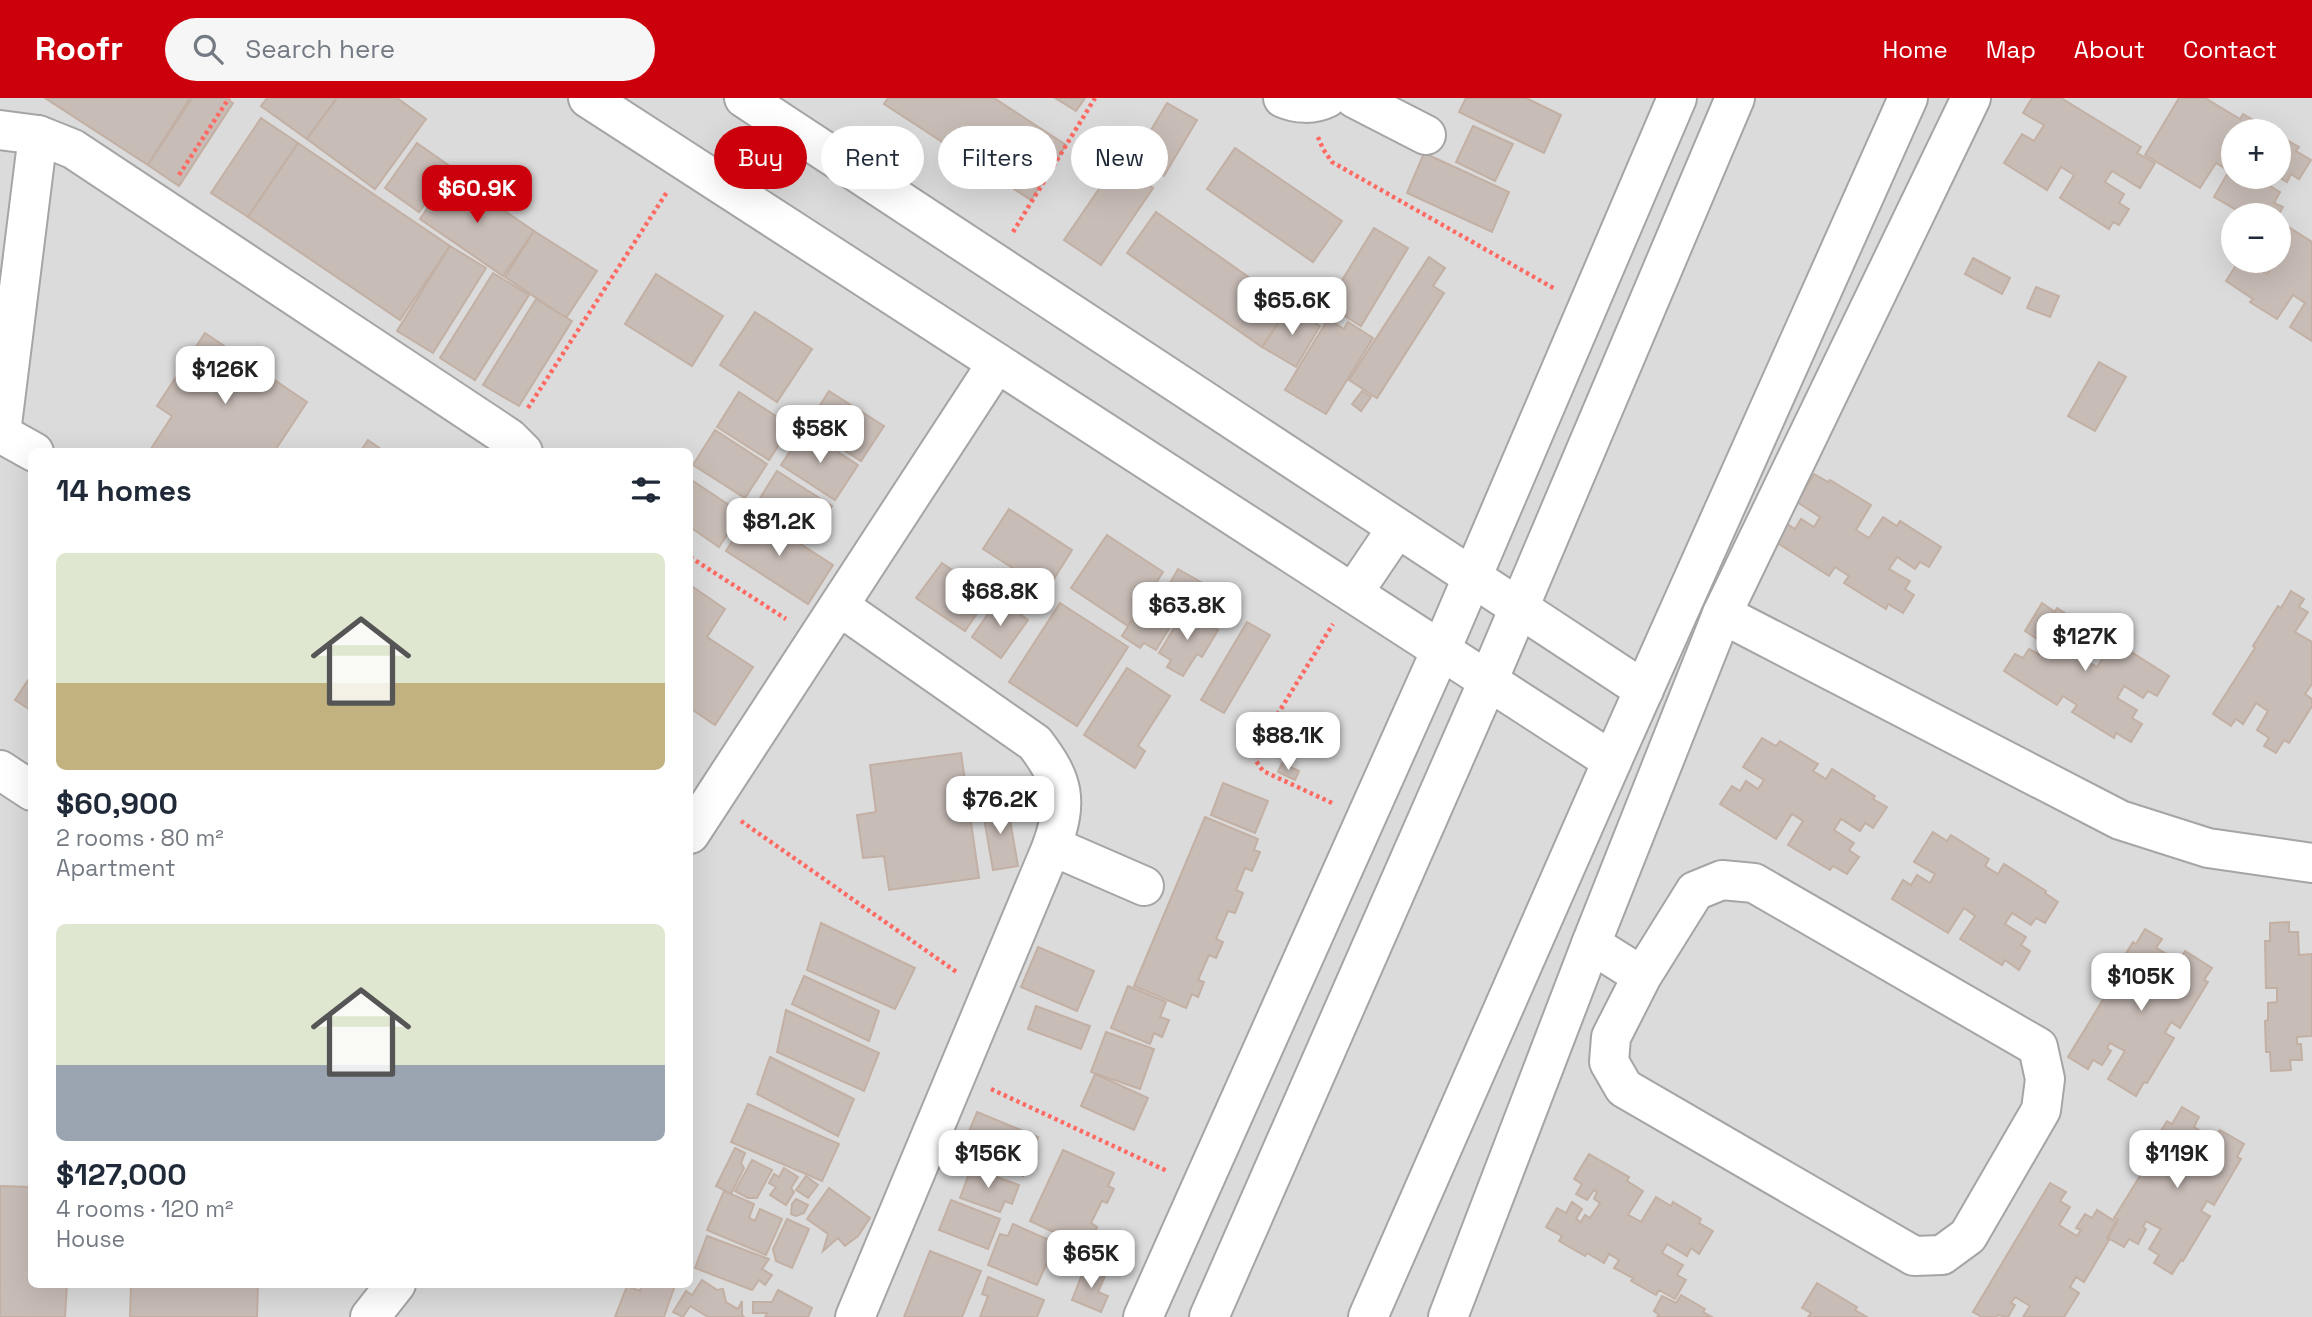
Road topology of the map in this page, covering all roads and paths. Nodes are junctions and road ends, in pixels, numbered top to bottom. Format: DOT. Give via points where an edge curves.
graph roads {
  1 [pos="229,98"];
  2 [pos="588,98"];
  3 [pos="1095,98"];
  4 [pos="1677,98"];
  5 [pos="1735,98"];
  6 [pos="1908,98"];
  7 [pos="1971,98"];
  8 [pos="746,99"];
  9 [pos="1321,99"];
  10 [pos="0,130"];
  11 [pos="38,135"];
  12 [pos="1426,135"];
  13 [pos="687,162"];
  14 [pos="159,205"];
  15 [pos="995,263"];
  16 [pos="1588,308"];
  17 [pos="997,363"];
  18 [pos="1,433"];
  19 [pos="516,445"];
  20 [pos="28,449"];
  21 [pos="1397,528"];
  22 [pos="693,559"];
  23 [pos="1472,577"];
  24 [pos="1353,593"];
  25 [pos="839,606"];
  26 [pos="1519,608"];
  27 [pos="1722,614"];
  28 [pos="817,638"];
  29 [pos="1441,650"];
  30 [pos="1488,681"];
  31 [pos="1644,690"];
  32 [pos="1612,761"];
  33 [pos="0,770"];
  34 [pos="28,788"];
  35 [pos="712,800"];
  36 [pos="1365,818"];
  37 [pos="693,829"];
  38 [pos="1052,846"];
  39 [pos="2312,863"];
  40 [pos="1144,886"];
  41 [pos="1591,944"];
  42 [pos="1642,976"];
  43 [pos="990,995"];
  44 [pos="957,1074"];
  45 [pos="1200,1186"];
  46 [pos="393,1288"];
  47 [pos="370,1317"];
  48 [pos="855,1317"];
  49 [pos="1143,1317"];
  50 [pos="1209,1317"];
  51 [pos="1368,1317"];
  52 [pos="1448,1317"];
  1 -- 14 [label="path"];
  2 -- 13 [label="street"];
  3 -- 15 [label="path"];
  4 -- 16 [label="street"];
  5 -- 26 [label="street"];
  6 -- 31 [label="street"];
  7 -- 27 [label="street"];
  8 -- 15 [label="street"];
  9 -- 12 [label="street"];
  9 -- 16 [label="path" via="1315,118 1317,134 1332,162"];
  10 -- 11 [label="street"];
  11 -- 14 [label="street" via="73,149"];
  11 -- 18 [label="street"];
  13 -- 17 [label="street"];
  13 -- 19 [label="path"];
  14 -- 19 [label="street"];
  15 -- 21 [label="street"];
  16 -- 23 [label="street"];
  17 -- 24 [label="street"];
  17 -- 25 [label="street"];
  18 -- 20 [label="street"];
  21 -- 23 [label="street"];
  21 -- 24 [label="street"];
  22 -- 28 [label="path"];
  23 -- 26 [label="street"];
  23 -- 29 [label="street"];
  24 -- 29 [label="street"];
  24 -- 36 [label="path" via="1263,738 1256,761 1263,771"];
  25 -- 28 [label="street"];
  25 -- 38 [label="street" via="1035,743 1052,765 1061,791 1061,819"];
  26 -- 30 [label="street"];
  26 -- 31 [label="street"];
  27 -- 39 [label="street" via="2120,820 2208,848"];
  27 -- 41 [label="street"];
  28 -- 35 [label="street"];
  29 -- 30 [label="street"];
  29 -- 36 [label="street"];
  30 -- 32 [label="street"];
  30 -- 50 [label="street"];
  31 -- 32 [label="street"];
  32 -- 51 [label="street"];
  33 -- 34 [label="street"];
  35 -- 37 [label="street"];
  35 -- 43 [label="path"];
  36 -- 45 [label="street"];
  38 -- 40 [label="street"];
  38 -- 43 [label="street"];
  41 -- 42 [label="street"];
  41 -- 52 [label="street"];
  42 -- 42 [label="street" via="1695,891 1722,880 1754,883 2038,1048 2045,1079 2041,1110 1968,1236 1942,1255 1914,1256 1624,1088 1609,1062 1611,1037"];
  43 -- 44 [label="street"];
  44 -- 45 [label="path"];
  44 -- 48 [label="street"];
  45 -- 49 [label="street"];
  46 -- 47 [label="street"];
}
